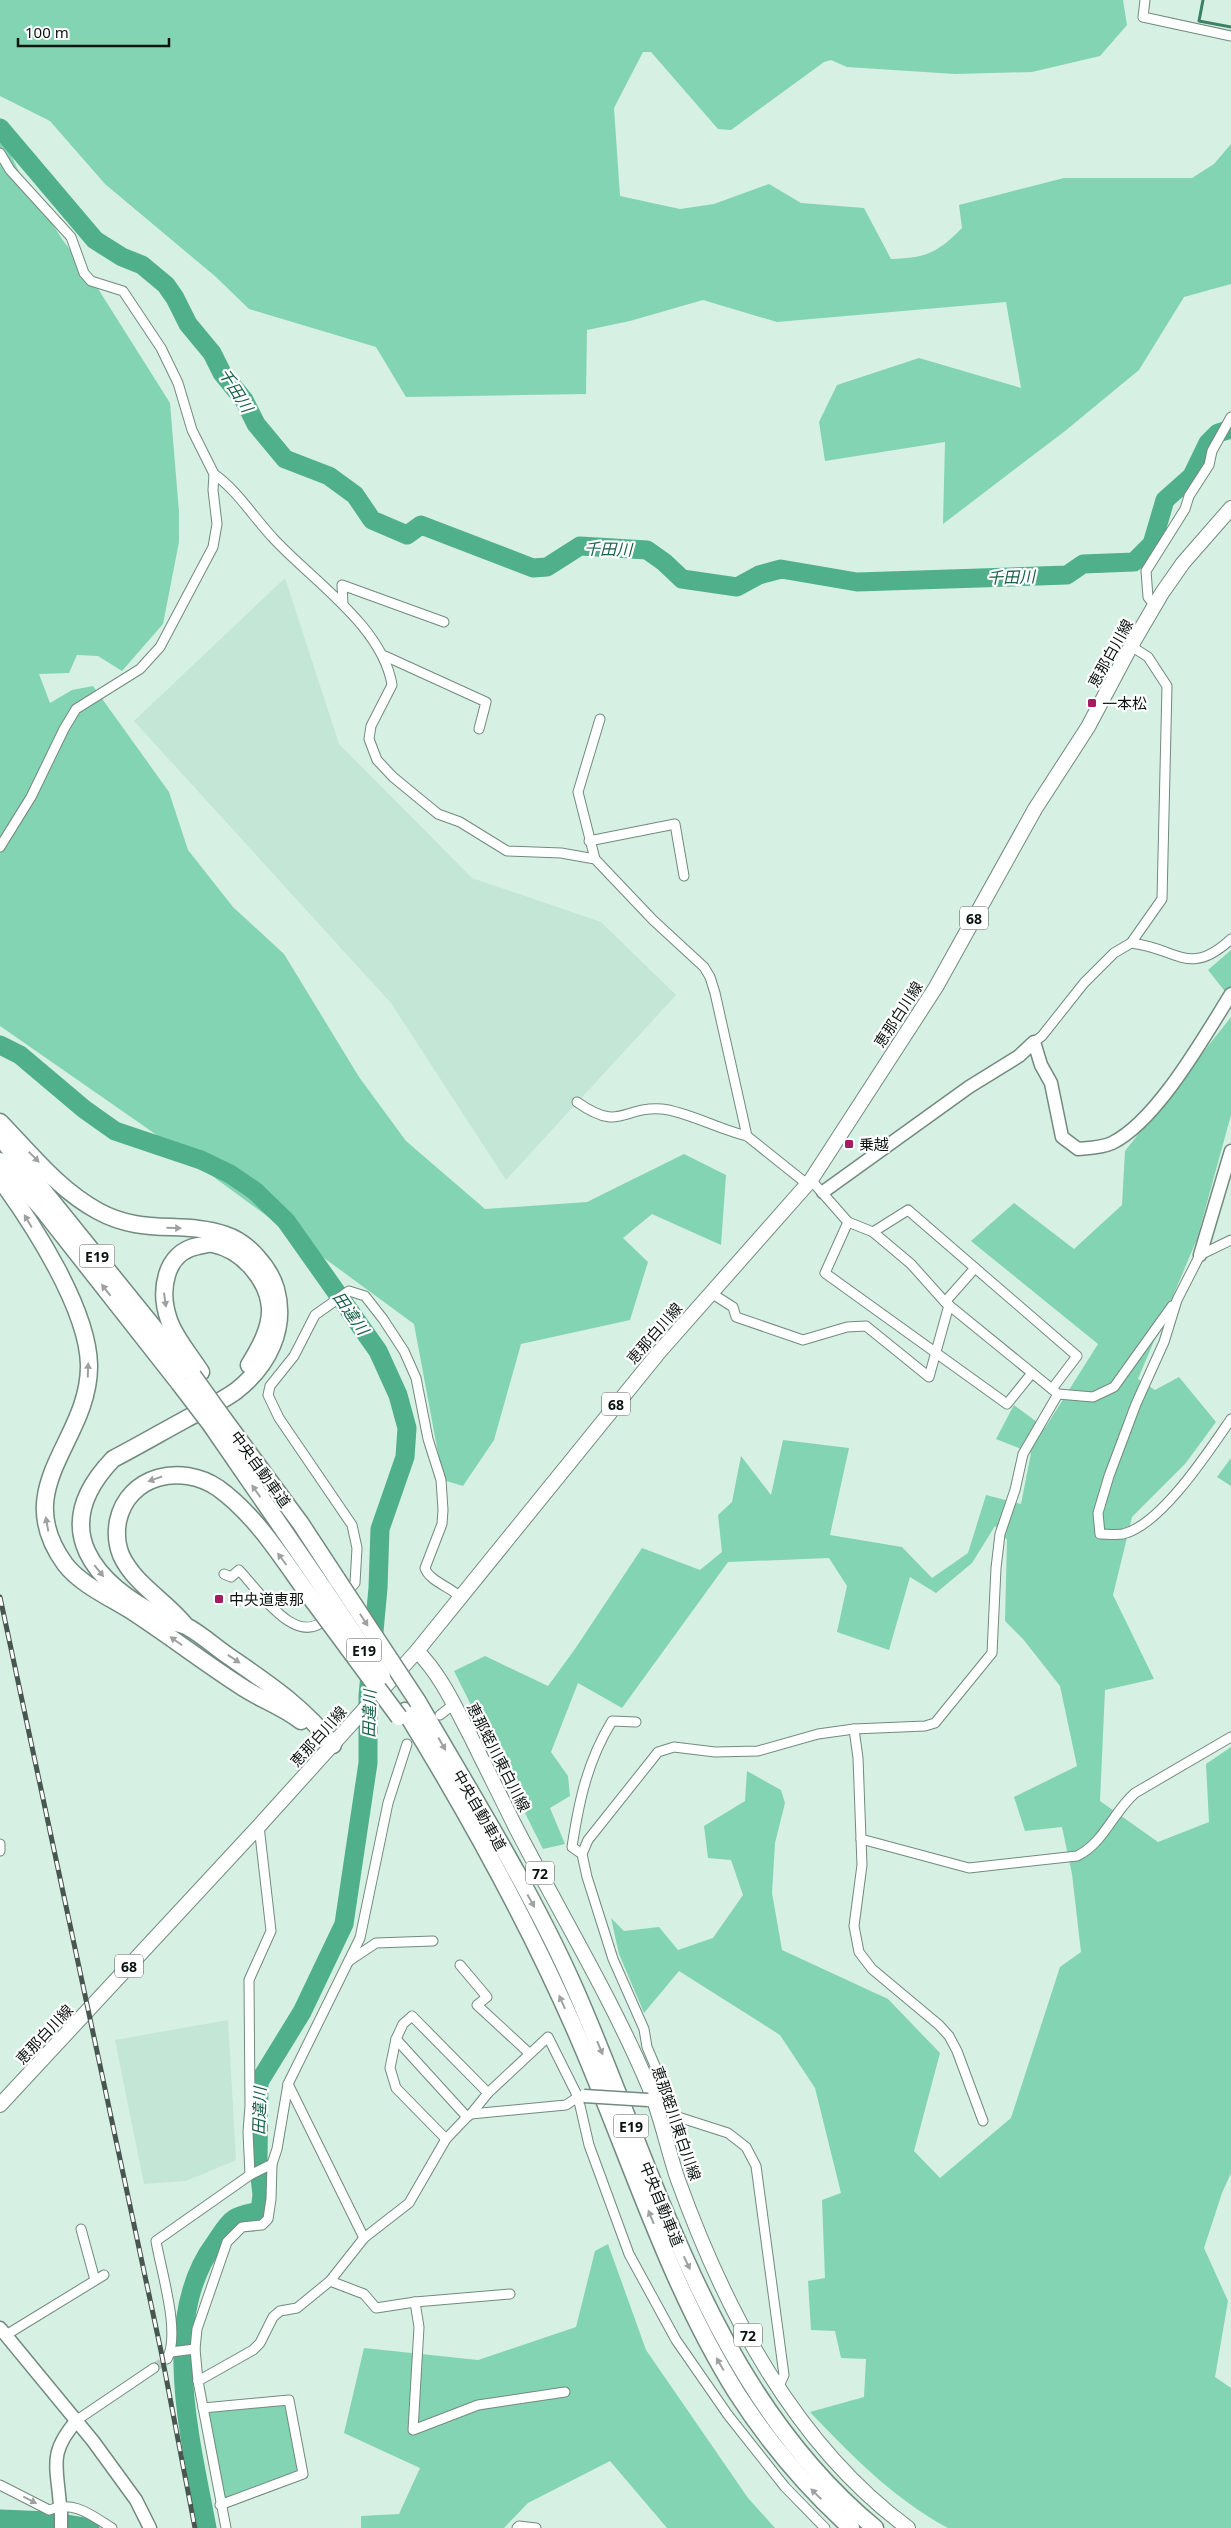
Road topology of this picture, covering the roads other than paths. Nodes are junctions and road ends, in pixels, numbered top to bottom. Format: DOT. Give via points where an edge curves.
graph roads {
  1 [pos="1145,0"];
  2 [pos="1231,36"];
  3 [pos="0,153"];
  4 [pos="1229,421"];
  5 [pos="214,474"];
  6 [pos="1231,508"];
  7 [pos="343,604"];
  8 [pos="1155,606"];
  9 [pos="444,622"];
  10 [pos="1131,646"];
  11 [pos="384,656"];
  12 [pos="600,719"];
  13 [pos="479,729"];
  14 [pos="589,841"];
  15 [pos="0,847"];
  16 [pos="595,859"];
  17 [pos="684,876"];
  18 [pos="1231,939"];
  19 [pos="1131,943"];
  20 [pos="1231,994"];
  21 [pos="1034,1042"];
  22 [pos="577,1102"];
  23 [pos="0,1122"];
  24 [pos="747,1136"];
  25 [pos="0,1137"];
  26 [pos="1231,1155"];
  27 [pos="0,1161"];
  28 [pos="0,1179"];
  29 [pos="809,1182"];
  30 [pos="823,1192"];
  31 [pos="848,1222"];
  32 [pos="873,1232"];
  33 [pos="1231,1240"];
  34 [pos="1200,1255"];
  35 [pos="975,1268"];
  36 [pos="711,1293"];
  37 [pos="1177,1300"];
  38 [pos="947,1303"];
  39 [pos="937,1354"];
  40 [pos="1032,1373"];
  41 [pos="191,1377"];
  42 [pos="1055,1392"];
  43 [pos="222,1418"];
  44 [pos="1231,1419"];
  45 [pos="224,1574"];
  46 [pos="92,1586"];
  47 [pos="324,1589"];
  48 [pos="460,1597"];
  49 [pos="186,1626"];
  50 [pos="417,1651"];
  51 [pos="454,1704"];
  52 [pos="407,1710"];
  53 [pos="440,1715"];
  54 [pos="636,1722"];
  55 [pos="854,1729"];
  56 [pos="1231,1737"];
  57 [pos="406,1744"];
  58 [pos="333,1745"];
  59 [pos="259,1826"];
  60 [pos="861,1839"];
  61 [pos="0,1844"];
  62 [pos="0,1851"];
  63 [pos="582,1854"];
  64 [pos="433,1941"];
  65 [pos="349,1961"];
  66 [pos="460,1965"];
  67 [pos="396,2039"];
  68 [pos="528,2053"];
  69 [pos="288,2084"];
  70 [pos="488,2093"];
  71 [pos="667,2094"];
  72 [pos="581,2096"];
  73 [pos="651,2100"];
  74 [pos="0,2106"];
  75 [pos="468,2116"];
  76 [pos="983,2122"];
  77 [pos="446,2140"];
  78 [pos="272,2164"];
  79 [pos="250,2175"];
  80 [pos="81,2229"];
  81 [pos="364,2238"];
  82 [pos="104,2275"];
  83 [pos="95,2280"];
  84 [pos="330,2281"];
  85 [pos="510,2294"];
  86 [pos="415,2302"];
  87 [pos="3,2331"];
  88 [pos="195,2349"];
  89 [pos="154,2368"];
  90 [pos="198,2381"];
  91 [pos="778,2388"];
  92 [pos="565,2392"];
  93 [pos="203,2408"];
  94 [pos="78,2420"];
  95 [pos="0,2485"];
  96 [pos="220,2505"];
  97 [pos="61,2509"];
  98 [pos="61,2528"];
  99 [pos="112,2528"];
  100 [pos="150,2528"];
  101 [pos="226,2528"];
  102 [pos="517,2528"];
  103 [pos="536,2528"];
  104 [pos="826,2528"];
  105 [pos="851,2528"];
  106 [pos="876,2528"];
  107 [pos="908,2528"];
  1 -- 2 [label="street" via="1142,17"];
  3 -- 5 [label="street" via="10,170 71,237 84,273 91,281 116,287 131,300 178,383 192,430"];
  4 -- 8 [label="street" via="1185,509 1146,571 1148,597"];
  5 -- 7 [label="street" via="228,484 273,538"];
  5 -- 15 [label="street" via="217,524 213,547 166,639 140,669 73,713 32,797"];
  6 -- 8 [label="main road, 恵那白川線 / 68" via="1182,563"];
  7 -- 9 [label="street" via="342,585"];
  7 -- 11 [label="street" via="373,638"];
  8 -- 10 [label="main road, 恵那白川線 / 68"];
  10 -- 19 [label="street" via="1148,658 1166,686 1162,899"];
  10 -- 29 [label="main road, 恵那白川線 / 68" via="1088,727 1035,809 936,987"];
  11 -- 13 [label="street" via="486,702"];
  11 -- 16 [label="street" via="392,685 371,726 369,739 377,760 393,778 438,814 460,822 506,851 561,853"];
  12 -- 14 [label="street" via="578,792"];
  14 -- 16 [label="street"];
  14 -- 17 [label="street" via="676,824"];
  16 -- 24 [label="street" via="710,977"];
  18 -- 19 [label="street" via="1209,957 1193,961 1144,944"];
  19 -- 21 [label="street" via="1114,954 1084,983"];
  20 -- 21 [label="street" via="1155,1106 1128,1132 1102,1147 1078,1149 1062,1137 1051,1083"];
  21 -- 30 [label="street" via="1019,1056 969,1087"];
  22 -- 24 [label="street" via="595,1114 615,1118 662,1109 726,1132"];
  23 -- 49 [label="highway, one-way" via="68,1191 97,1211 141,1226 195,1229 228,1235 254,1254 273,1280 280,1303 280,1327 272,1347 256,1371 235,1391 113,1459 88,1492 84,1506 81,1522 84,1547 99,1572 111,1585 146,1608 166,1620"];
  24 -- 29 [label="street"];
  25 -- 41 [label="highway, 中央自動車道 / E19"];
  26 -- 34 [label="street"];
  41 -- 27 [label="highway, 中央自動車道 / E19, one-way"];
  46 -- 28 [label="highway, one-way" via="66,1566 54,1547 46,1525 45,1498 51,1473 86,1391 89,1371 86,1348 61,1278"];
  29 -- 30 [label="street"];
  29 -- 36 [label="main road, 恵那白川線 / 68"];
  30 -- 31 [label="street"];
  31 -- 32 [label="street"];
  31 -- 39 [label="street" via="825,1273"];
  32 -- 35 [label="street" via="908,1210"];
  32 -- 38 [label="street" via="911,1264"];
  33 -- 34 [label="street"];
  34 -- 37 [label="street"];
  35 -- 38 [label="street"];
  35 -- 42 [label="street" via="1077,1356"];
  36 -- 39 [label="street" via="733,1307 736,1317 803,1340 847,1326 866,1326 929,1377"];
  36 -- 48 [label="main road, 恵那白川線 / 68"];
  37 -- 42 [label="street" via="1114,1387 1093,1397"];
  37 -- 44 [label="street" via="1164,1342 1109,1476 1098,1514 1100,1534 1122,1534 1140,1527 1173,1497"];
  38 -- 39 [label="street"];
  38 -- 40 [label="street"];
  39 -- 40 [label="street" via="1007,1404"];
  40 -- 42 [label="street"];
  41 -- 43 [label="highway, 中央自動車道 / E19, bridge"];
  46 -- 41 [label="highway, one-way" via="75,1552 71,1531 75,1496 85,1476 110,1450 232,1381 247,1368 266,1331 270,1310 268,1298 253,1270 243,1258 212,1244 183,1251 173,1261 164,1288 169,1321"];
  42 -- 55 [label="street" via="1024,1454 1000,1534 994,1645 989,1658 935,1722 925,1726"];
  47 -- 43 [label="highway, 中央自動車道 / E19, one-way"];
  43 -- 47 [label="highway, 中央自動車道 / E19" via="301,1524"];
  45 -- 48 [label="street" via="231,1577 239,1570 290,1623 312,1628 322,1624 355,1583 357,1548 352,1525 279,1418 268,1395 270,1386 294,1356 315,1315 349,1291 365,1296 373,1306 404,1351 416,1378 428,1439 441,1480 444,1510 425,1568 433,1578"];
  58 -- 46 [label="highway, one-way" via="288,1711 240,1686 153,1624"];
  47 -- 49 [label="highway, one-way" via="228,1496 196,1477 160,1476 138,1487 126,1502 119,1520 118,1542 121,1556 132,1573"];
  47 -- 52 [label="highway, 中央自動車道 / E19, bridge"];
  47 -- 52 [label="highway, bridge"];
  48 -- 50 [label="main road, 恵那白川線 / 68"];
  49 -- 58 [label="highway, one-way" via="281,1692 316,1722"];
  50 -- 51 [label="main road, 恵那蛭川東白川線 / 72" via="436,1672"];
  50 -- 58 [label="main road, 恵那白川線 / 68"];
  51 -- 53 [label="street"];
  51 -- 73 [label="main road, 恵那蛭川東白川線 / 72" via="526,1848 623,2028"];
  105 -- 52 [label="highway, 中央自動車道 / E19, one-way" via="786,2461 736,2392 712,2350 668,2257 545,1962"];
  52 -- 106 [label="highway, 中央自動車道 / E19, one-way" via="540,1917 575,1989 681,2250 725,2342 750,2384 798,2450 835,2492"];
  54 -- 63 [label="street" via="612,1721 592,1758 580,1794 572,1847"];
  55 -- 60 [label="street"];
  55 -- 63 [label="street" via="818,1734 758,1751 666,1748 658,1752 588,1840"];
  56 -- 60 [label="street" via="1135,1793 1098,1841 1077,1856 969,1868"];
  57 -- 65 [label="street" via="388,1803 360,1938"];
  58 -- 59 [label="main road, 恵那白川線 / 68"];
  59 -- 74 [label="main road, 恵那白川線 / 68"];
  59 -- 79 [label="street" via="271,1930 249,1980"];
  60 -- 76 [label="street" via="862,1865 854,1926 859,1952 872,1969 949,2036"];
  61 -- 62 [label="street"];
  63 -- 71 [label="street" via="613,1959 644,2029 647,2047"];
  64 -- 65 [label="street" via="376,1943"];
  65 -- 69 [label="street"];
  66 -- 68 [label="street" via="487,1997 477,2005"];
  67 -- 70 [label="street" via="403,2024 412,2016"];
  67 -- 75 [label="street"];
  67 -- 77 [label="street" via="390,2068 396,2088"];
  68 -- 70 [label="street"];
  68 -- 72 [label="street" via="548,2036"];
  69 -- 78 [label="street"];
  69 -- 81 [label="street"];
  70 -- 75 [label="street"];
  71 -- 73 [label="street"];
  71 -- 91 [label="street" via="675,2116 728,2133 746,2147 756,2166 784,2376"];
  72 -- 73 [label="street, bridge"];
  72 -- 75 [label="street" via="566,2104"];
  72 -- 104 [label="street" via="589,2145 629,2254 676,2340 728,2415 785,2487"];
  73 -- 91 [label="main road, 恵那蛭川東白川線 / 72" via="702,2240 735,2311"];
  75 -- 77 [label="street"];
  77 -- 81 [label="street" via="409,2203"];
  78 -- 79 [label="street"];
  78 -- 88 [label="street" via="268,2219 262,2225 242,2228 227,2242 197,2329"];
  79 -- 88 [label="street" via="156,2241 170,2314 169,2355"];
  80 -- 83 [label="street"];
  81 -- 84 [label="street"];
  82 -- 83 [label="street"];
  83 -- 87 [label="street"];
  84 -- 86 [label="street" via="364,2294 376,2308"];
  84 -- 90 [label="street" via="297,2308 280,2311 252,2350"];
  85 -- 86 [label="street"];
  86 -- 92 [label="street" via="418,2327 413,2430 478,2405"];
  87 -- 94 [label="street"];
  88 -- 90 [label="street"];
  89 -- 94 [label="street"];
  90 -- 93 [label="street"];
  91 -- 107 [label="main road, 恵那蛭川東白川線 / 72" via="802,2423 844,2471"];
  93 -- 96 [label="street"];
  93 -- 96 [label="street" via="289,2400 303,2474"];
  94 -- 97 [label="street" via="62,2438 56,2454"];
  94 -- 100 [label="street" via="136,2500"];
  95 -- 97 [label="street, one-way" via="49,2510"];
  96 -- 101 [label="street"];
  97 -- 98 [label="street"];
  97 -- 99 [label="street" via="72,2505"];
  102 -- 103 [label="street"];
}
